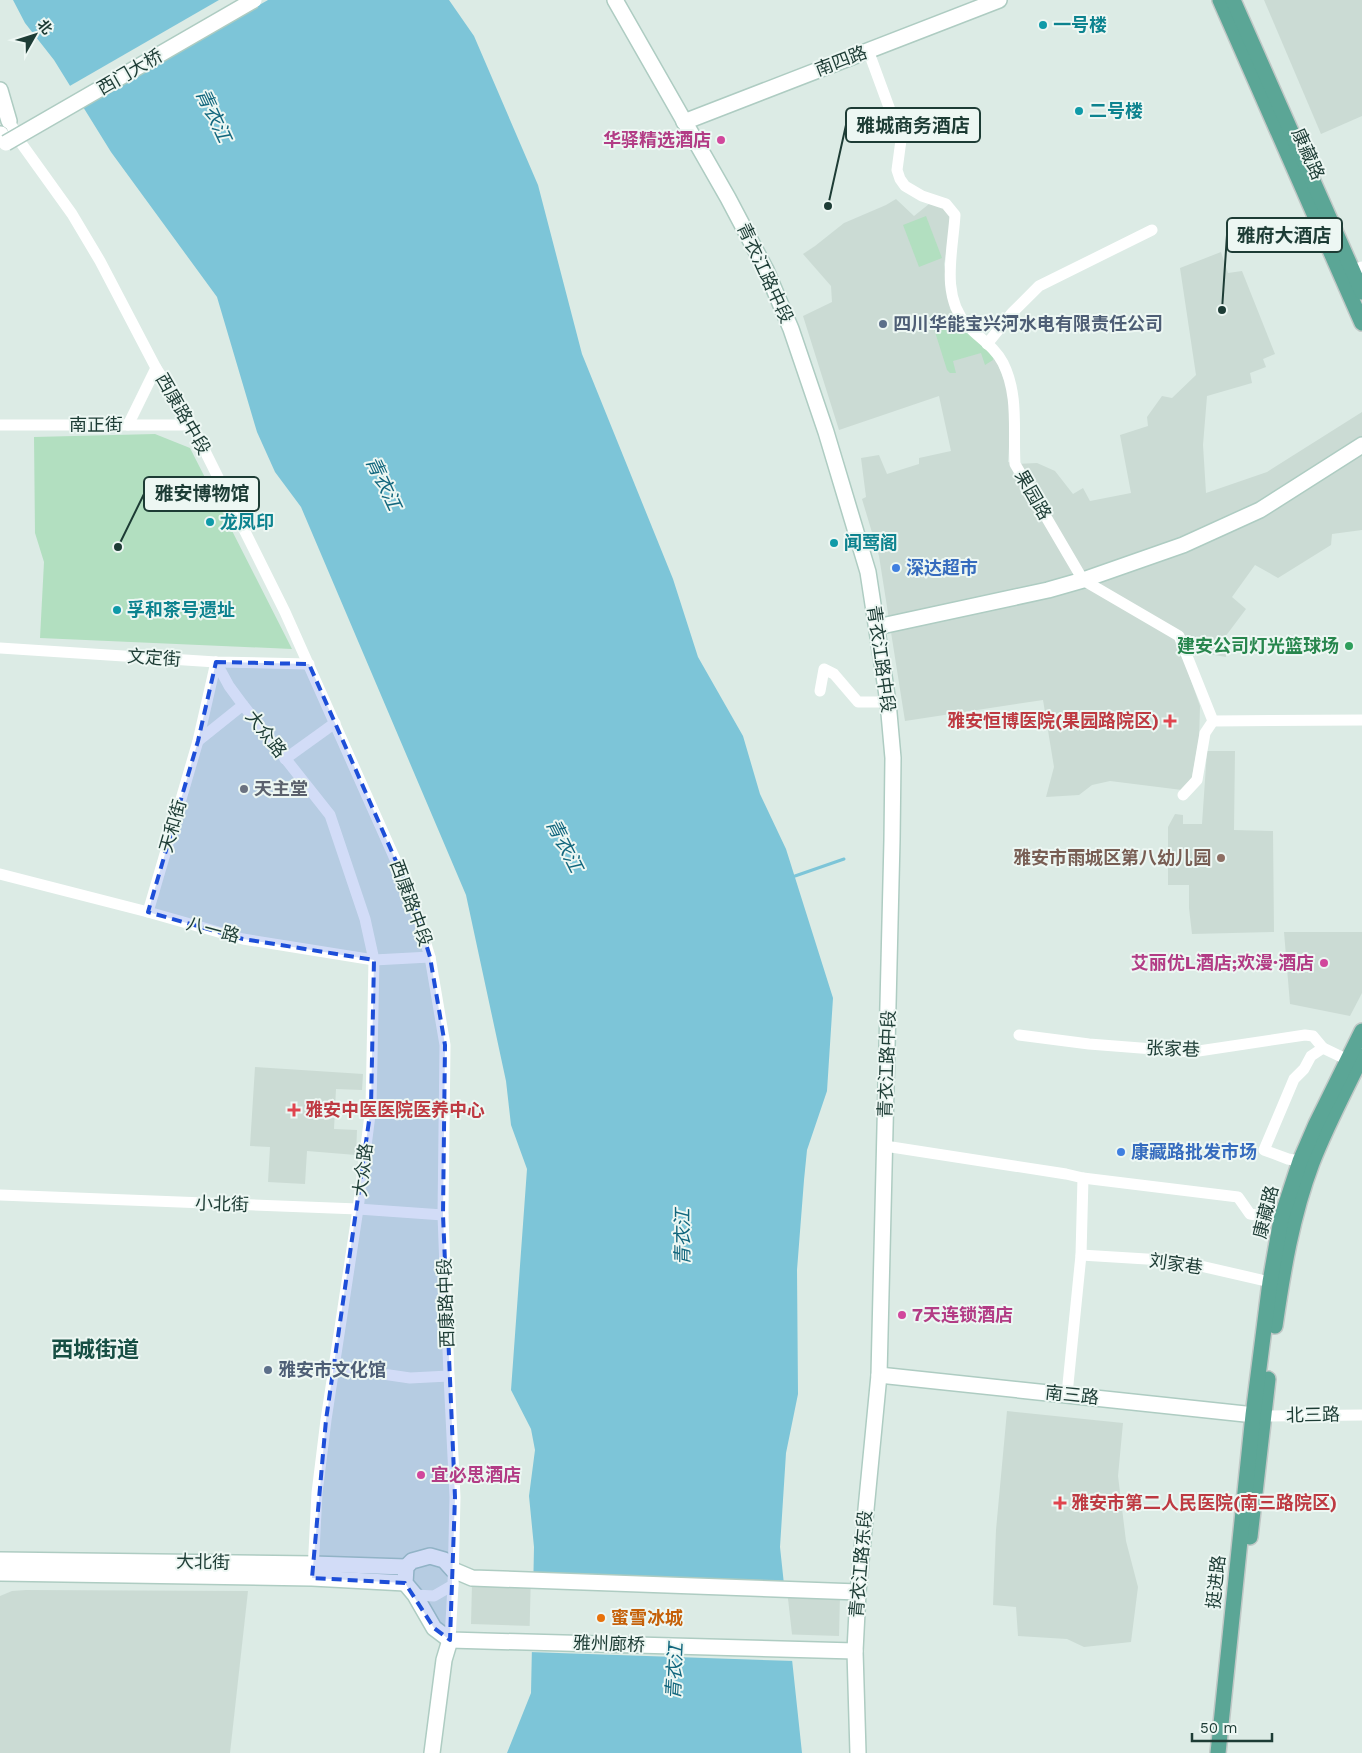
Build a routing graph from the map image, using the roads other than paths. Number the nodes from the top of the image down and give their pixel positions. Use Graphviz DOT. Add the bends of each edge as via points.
graph roads {
  1 [pos="234,0"];
  2 [pos="254,0"];
  3 [pos="615,0"];
  4 [pos="999,0"];
  5 [pos="1220,0"];
  6 [pos="1233,0"];
  7 [pos="969,5"];
  8 [pos="868,50"];
  9 [pos="0,90"];
  10 [pos="9,121"];
  11 [pos="684,122"];
  12 [pos="6,140"];
  13 [pos="1152,230"];
  14 [pos="1357,269"];
  15 [pos="1362,292"];
  16 [pos="1362,323"];
  17 [pos="987,344"];
  18 [pos="156,368"];
  19 [pos="0,425"];
  20 [pos="128,425"];
  21 [pos="192,425"];
  22 [pos="1362,445"];
  23 [pos="1083,580"];
  24 [pos="877,627"];
  25 [pos="0,648"];
  26 [pos="216,662"];
  27 [pos="309,664"];
  28 [pos="820,691"];
  29 [pos="888,702"];
  30 [pos="243,705"];
  31 [pos="1362,720"];
  32 [pos="1213,722"];
  33 [pos="335,724"];
  34 [pos="198,741"];
  35 [pos="285,759"];
  36 [pos="1184,795"];
  37 [pos="0,874"];
  38 [pos="148,912"];
  39 [pos="430,957"];
  40 [pos="374,960"];
  41 [pos="1362,1031"];
  42 [pos="1019,1035"];
  43 [pos="1324,1048"];
  44 [pos="1358,1060"];
  45 [pos="885,1146"];
  46 [pos="1300,1161"];
  47 [pos="1083,1178"];
  48 [pos="0,1195"];
  49 [pos="358,1209"];
  50 [pos="443,1215"];
  51 [pos="1282,1218"];
  52 [pos="1081,1255"];
  53 [pos="1270,1282"];
  54 [pos="335,1367"];
  55 [pos="879,1375"];
  56 [pos="449,1376"];
  57 [pos="1067,1394"];
  58 [pos="1362,1415"];
  59 [pos="1259,1416"];
  60 [pos="0,1560"];
  61 [pos="406,1567"];
  62 [pos="312,1571"];
  63 [pos="0,1573"];
  64 [pos="453,1578"];
  65 [pos="405,1583"];
  66 [pos="858,1592"];
  67 [pos="415,1595"];
  68 [pos="450,1640"];
  69 [pos="855,1651"];
  70 [pos="432,1753"];
  71 [pos="858,1753"];
  72 [pos="1218,1753"];
  73 [pos="1228,1753"];
  1 -- 12 [label="main road, 西门大桥"];
  2 -- 12 [label="main road, 西门大桥, bridge"];
  3 -- 11 [label="main road, 青衣江路中段"];
  4 -- 7 [label="main road, 南四路"];
  5 -- 16 [label="main road, 康藏路"];
  6 -- 14 [label="main road, 康藏路"];
  7 -- 8 [label="main road, 南四路"];
  8 -- 11 [label="main road, 南四路"];
  8 -- 17 [label="street, 果园路" via="901,140 897,170 900,179 922,196 946,204 955,215 949,269 954,306 966,324"];
  9 -- 10 [label="main road"];
  10 -- 12 [label="street, 西康路中段"];
  11 -- 24 [label="main road, 青衣江路中段" via="766,270 791,329 862,550"];
  12 -- 18 [label="street, 西康路中段" via="72,214"];
  13 -- 17 [label="street" via="1039,286"];
  14 -- 15 [label="main road, 康藏路"];
  17 -- 23 [label="street, 果园路" via="1004,364 1013,394 1015,464"];
  18 -- 20 [label="street"];
  18 -- 21 [label="street, 西康路中段"];
  19 -- 20 [label="street, 南正街"];
  20 -- 21 [label="street, 南正街"];
  21 -- 27 [label="street, 西康路中段"];
  22 -- 23 [label="main road" via="1260,510 1183,545"];
  23 -- 24 [label="main road"];
  23 -- 32 [label="street, 果园路" via="1179,636"];
  24 -- 29 [label="main road, 青衣江路中段"];
  25 -- 26 [label="street, 文定街"];
  26 -- 27 [label="street, 文定街"];
  26 -- 30 [label="street, 大众路"];
  26 -- 34 [label="street, 天和街"];
  27 -- 33 [label="street, 西康路中段"];
  28 -- 29 [label="street" via="824,669 834,674 858,702"];
  29 -- 45 [label="main road, 青衣江路中段" via="893,768"];
  30 -- 34 [label="street"];
  30 -- 35 [label="street, 大众路"];
  31 -- 32 [label="street"];
  32 -- 36 [label="street" via="1205,734 1197,780"];
  33 -- 35 [label="street"];
  33 -- 39 [label="street, 西康路中段" via="411,895"];
  34 -- 38 [label="street, 天和街"];
  35 -- 40 [label="street, 大众路" via="330,815 365,919"];
  37 -- 38 [label="street, 八一路"];
  38 -- 40 [label="street, 八一路" via="243,938"];
  39 -- 40 [label="street, 八一路"];
  39 -- 50 [label="street, 西康路中段" via="445,1045"];
  40 -- 49 [label="street, 大众路" via="371,1107"];
  41 -- 44 [label="main road, 康藏路"];
  42 -- 43 [label="street, 张家巷" via="1192,1052 1305,1035 1313,1036"];
  43 -- 44 [label="street, 张家巷"];
  43 -- 46 [label="street" via="1310,1056 1294,1079 1264,1150"];
  44 -- 46 [label="main road, 康藏路" via="1316,1124"];
  44 -- 59 [label="main road, 康藏路" via="1313,1162 1296,1211 1284,1263"];
  45 -- 47 [label="street"];
  45 -- 55 [label="main road, 青衣江路中段"];
  46 -- 51 [label="main road, 康藏路"];
  47 -- 51 [label="street" via="1238,1197 1250,1214"];
  47 -- 52 [label="street"];
  48 -- 49 [label="street, 小北街"];
  49 -- 50 [label="street, 小北街"];
  49 -- 54 [label="street, 大众路"];
  50 -- 56 [label="street, 西康路中段"];
  51 -- 53 [label="main road, 康藏路"];
  52 -- 53 [label="street, 刘家巷" via="1179,1261"];
  52 -- 57 [label="street"];
  53 -- 59 [label="main road, 康藏路"];
  54 -- 56 [label="street" via="410,1378"];
  54 -- 62 [label="street, 大众路" via="318,1484"];
  55 -- 57 [label="main road, 南三路"];
  55 -- 66 [label="main road, 青衣江路东段"];
  56 -- 64 [label="street, 西康路中段" via="455,1497"];
  57 -- 59 [label="main road, 南三路"];
  58 -- 59 [label="street, 北三路"];
  59 -- 72 [label="main road, 挺进路"];
  59 -- 73 [label="main road, 挺进路"];
  60 -- 62 [label="main road, 大北街"];
  61 -- 62 [label="main road, 大北街"];
  61 -- 64 [label="main road" via="412,1561 430,1556 444,1560"];
  61 -- 65 [label="main road"];
  62 -- 63 [label="main road, 大北街"];
  62 -- 65 [label="main road, 大北街"];
  64 -- 66 [label="main road"];
  64 -- 67 [label="street" via="434,1596"];
  64 -- 68 [label="street, 西康路中段"];
  65 -- 67 [label="main road"];
  66 -- 69 [label="main road, 青衣江路东段"];
  67 -- 68 [label="main road" via="434,1628"];
  68 -- 69 [label="main road, 雅州廊桥"];
  68 -- 70 [label="main road, 西康路中段" via="444,1660"];
  69 -- 71 [label="main road, 青衣江路东段"];
}
